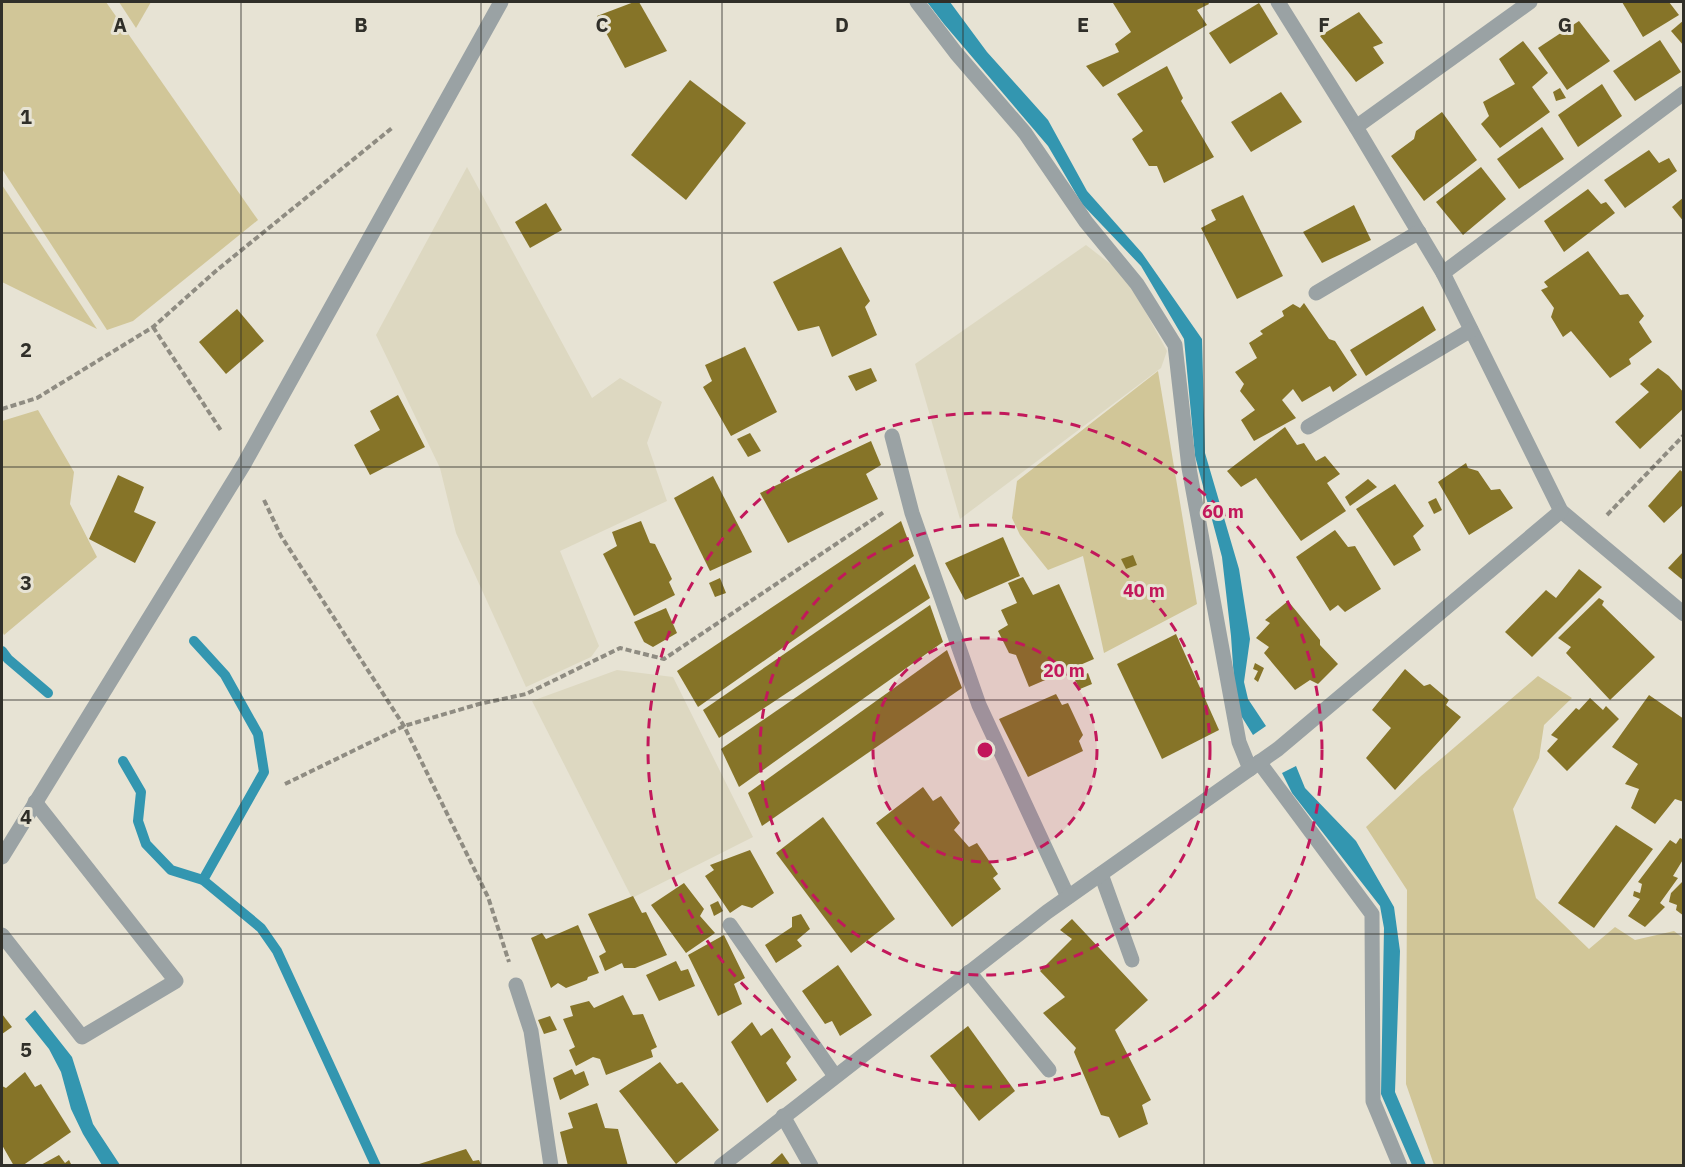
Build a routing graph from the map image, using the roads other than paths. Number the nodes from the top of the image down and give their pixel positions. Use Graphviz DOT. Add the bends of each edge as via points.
graph roads {
  1 [pos="501,2"];
  2 [pos="917,2"];
  3 [pos="1278,2"];
  4 [pos="1530,2"];
  5 [pos="1683,93"];
  6 [pos="1356,126"];
  7 [pos="1419,232"];
  8 [pos="1443,273"];
  9 [pos="1316,293"];
  10 [pos="1471,330"];
  11 [pos="1308,428"];
  12 [pos="892,436"];
  13 [pos="1561,511"];
  14 [pos="1683,614"];
  15 [pos="1255,766"];
  16 [pos="35,802"];
  17 [pos="2,857"];
  18 [pos="1101,874"];
  19 [pos="1068,897"];
  20 [pos="730,925"];
  21 [pos="2,935"];
  22 [pos="1132,960"];
  23 [pos="969,972"];
  24 [pos="516,985"];
  25 [pos="1049,1071"];
  26 [pos="835,1076"];
  27 [pos="783,1116"];
  28 [pos="551,1166"];
  29 [pos="721,1166"];
  30 [pos="811,1166"];
  31 [pos="1400,1166"];
  1 -- 16 [label="street" via="244,464"];
  2 -- 15 [label="street" via="1025,134 1086,222 1137,284 1175,345 1188,468 1239,742"];
  3 -- 6 [label="street"];
  4 -- 6 [label="street"];
  5 -- 8 [label="street"];
  6 -- 7 [label="street"];
  7 -- 8 [label="street"];
  7 -- 9 [label="street"];
  8 -- 10 [label="street"];
  10 -- 11 [label="street"];
  10 -- 13 [label="street"];
  12 -- 19 [label="street" via="907,497 979,705"];
  13 -- 14 [label="street"];
  13 -- 15 [label="street"];
  15 -- 18 [label="street"];
  15 -- 31 [label="street" via="1372,914 1373,1101"];
  16 -- 17 [label="street"];
  16 -- 21 [label="street" via="176,981 82,1037"];
  18 -- 19 [label="street"];
  18 -- 22 [label="street"];
  19 -- 23 [label="street"];
  20 -- 26 [label="street"];
  23 -- 25 [label="street"];
  23 -- 26 [label="street"];
  24 -- 28 [label="street" via="531,1031"];
  26 -- 27 [label="street"];
  27 -- 29 [label="street"];
  27 -- 30 [label="street"];
}
